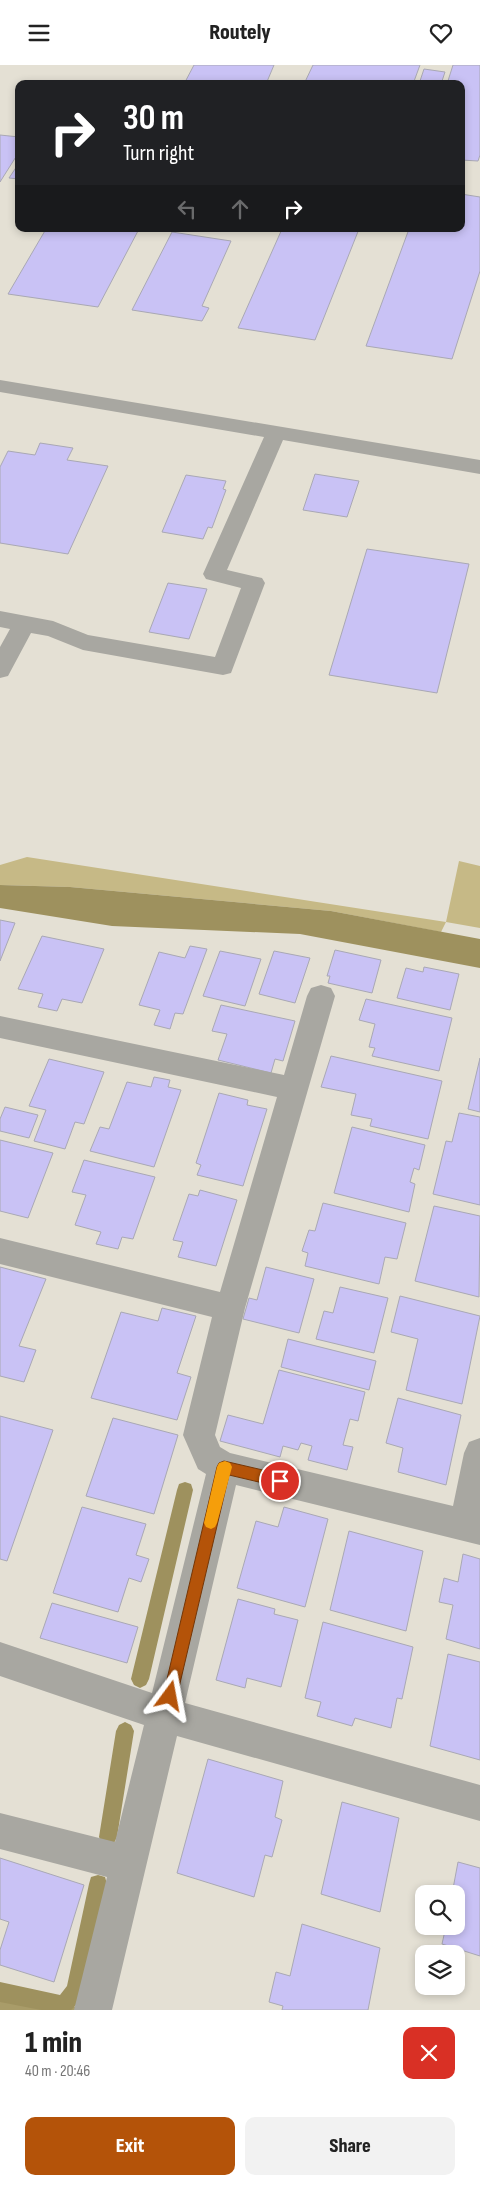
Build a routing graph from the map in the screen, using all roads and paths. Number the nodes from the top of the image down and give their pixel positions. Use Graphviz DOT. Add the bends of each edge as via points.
graph roads {
  1 [pos="0,386"];
  2 [pos="276,432"];
  3 [pos="480,467"];
  4 [pos="0,619"];
  5 [pos="24,623"];
  6 [pos="0,670"];
  7 [pos="321,996"];
  8 [pos="0,1027"];
  9 [pos="294,1089"];
  10 [pos="0,1251"];
  11 [pos="230,1307"];
  12 [pos="480,1453"];
  13 [pos="224,1467"];
  14 [pos="473,1527"];
  15 [pos="0,1659"];
  16 [pos="165,1715"];
  17 [pos="480,1803"];
  18 [pos="0,1831"];
  19 [pos="128,1864"];
  20 [pos="93,2010"];
  1 -- 2 [label="street"];
  2 -- 3 [label="street"];
  2 -- 5 [label="street" via="214,574 254,583 223,667 83,642 53,629"];
  4 -- 5 [label="street"];
  5 -- 6 [label="street"];
  7 -- 9 [label="street"];
  8 -- 9 [label="street"];
  9 -- 11 [label="street"];
  10 -- 11 [label="street"];
  11 -- 13 [label="street" via="199,1435 209,1458"];
  12 -- 14 [label="street"];
  13 -- 14 [label="street"];
  13 -- 16 [label="street"];
  15 -- 16 [label="street"];
  16 -- 17 [label="street"];
  16 -- 19 [label="street"];
  18 -- 19 [label="street"];
  19 -- 20 [label="street"];
}
